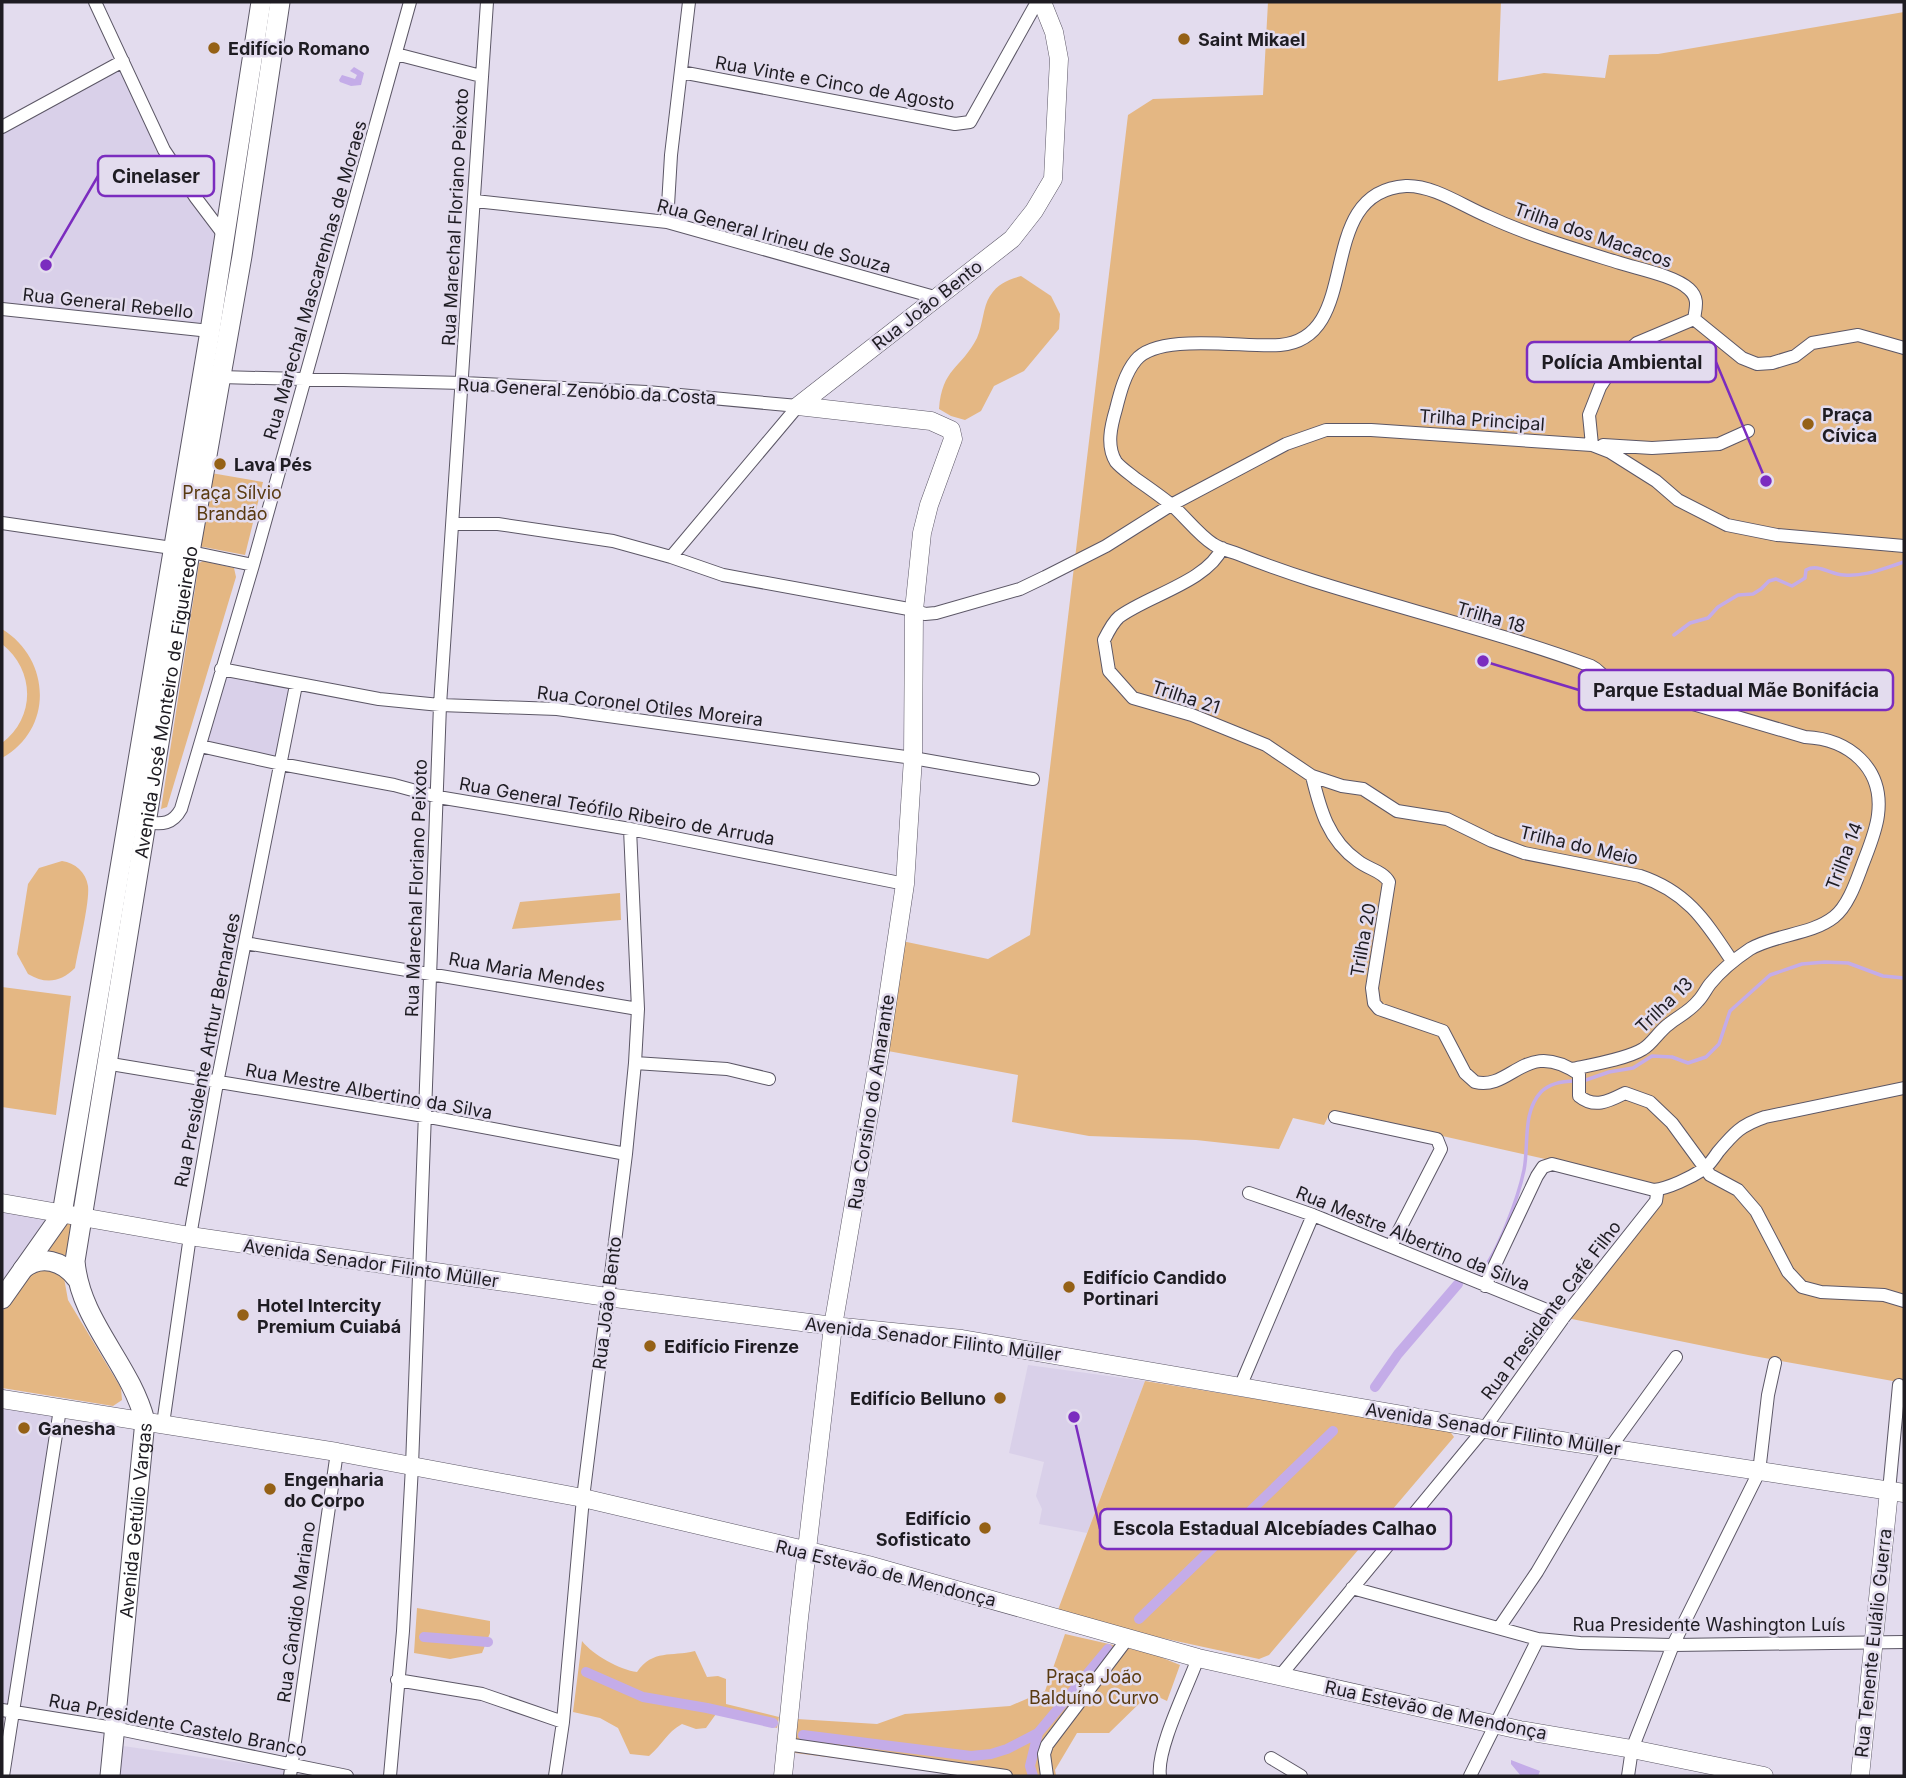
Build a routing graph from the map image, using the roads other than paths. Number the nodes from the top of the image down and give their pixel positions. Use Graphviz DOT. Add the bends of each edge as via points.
graph roads {
  1 [pos="95,2"];
  2 [pos="261,2"];
  3 [pos="280,2"];
  4 [pos="410,2"];
  5 [pos="487,2"];
  6 [pos="689,2"];
  7 [pos="1039,2"];
  8 [pos="396,54"];
  9 [pos="123,61"];
  10 [pos="681,72"];
  11 [pos="481,76"];
  12 [pos="2,127"];
  13 [pos="475,201"];
  14 [pos="667,222"];
  15 [pos="224,235"];
  16 [pos="242,256"];
  17 [pos="938,298"];
  18 [pos="2,309"];
  19 [pos="1693,319"];
  20 [pos="210,331"];
  21 [pos="1904,348"];
  22 [pos="220,377"];
  23 [pos="306,380"];
  24 [pos="463,383"];
  25 [pos="798,406"];
  26 [pos="951,430"];
  27 [pos="1748,430"];
  28 [pos="1592,445"];
  29 [pos="1171,505"];
  30 [pos="2,523"];
  31 [pos="452,524"];
  32 [pos="1904,546"];
  33 [pos="1222,548"];
  34 [pos="181,550"];
  35 [pos="671,557"];
  36 [pos="253,565"];
  37 [pos="914,610"];
  38 [pos="221,670"];
  39 [pos="296,685"];
  40 [pos="440,705"];
  41 [pos="1805,737"];
  42 [pos="200,746"];
  43 [pos="913,758"];
  44 [pos="281,764"];
  45 [pos="1312,776"];
  46 [pos="1033,779"];
  47 [pos="438,797"];
  48 [pos="146,822"];
  49 [pos="630,829"];
  50 [pos="905,884"];
  51 [pos="245,943"];
  52 [pos="1732,961"];
  53 [pos="431,973"];
  54 [pos="638,1009"];
  55 [pos="105,1063"];
  56 [pos="635,1063"];
  57 [pos="1575,1071"];
  58 [pos="769,1079"];
  59 [pos="217,1083"];
  60 [pos="1904,1088"];
  61 [pos="424,1116"];
  62 [pos="1335,1117"];
  63 [pos="626,1154"];
  64 [pos="1704,1168"];
  65 [pos="1654,1190"];
  66 [pos="1249,1193"];
  67 [pos="2,1203"];
  68 [pos="1313,1215"];
  69 [pos="71,1216"];
  70 [pos="190,1236"];
  71 [pos="1391,1246"];
  72 [pos="420,1270"];
  73 [pos="21,1271"];
  74 [pos="76,1278"];
  75 [pos="1485,1286"];
  76 [pos="607,1297"];
  77 [pos="2,1299"];
  78 [pos="1904,1301"];
  79 [pos="1564,1317"];
  80 [pos="833,1326"];
  81 [pos="1676,1357"];
  82 [pos="1776,1363"];
  83 [pos="1899,1385"];
  84 [pos="1240,1387"];
  85 [pos="2,1399"];
  86 [pos="60,1409"];
  87 [pos="154,1422"];
  88 [pos="1484,1429"];
  89 [pos="1610,1448"];
  90 [pos="337,1452"];
  91 [pos="412,1466"];
  92 [pos="1759,1472"];
  93 [pos="1896,1492"];
  94 [pos="583,1498"];
  95 [pos="808,1552"];
  96 [pos="1352,1588"];
  97 [pos="1499,1628"];
  98 [pos="1128,1638"];
  99 [pos="1538,1639"];
  100 [pos="1873,1642"];
  101 [pos="1904,1642"];
  102 [pos="1673,1645"];
  103 [pos="1198,1658"];
  104 [pos="1280,1676"];
  105 [pos="397,1680"];
  106 [pos="7,1711"];
  107 [pos="563,1722"];
  108 [pos="1495,1725"];
  109 [pos="114,1728"];
  110 [pos="786,1744"];
  111 [pos="1632,1749"];
  112 [pos="1271,1758"];
  113 [pos="291,1770"];
  114 [pos="3,1776"];
  115 [pos="110,1776"];
  116 [pos="346,1776"];
  117 [pos="390,1776"];
  118 [pos="555,1776"];
  119 [pos="783,1776"];
  120 [pos="1006,1776"];
  121 [pos="1046,1776"];
  122 [pos="1160,1776"];
  123 [pos="1301,1776"];
  124 [pos="1470,1776"];
  125 [pos="1628,1776"];
  126 [pos="1764,1776"];
  127 [pos="1860,1776"];
  1 -- 9 [label="street"];
  2 -- 15 [label="main road"];
  3 -- 16 [label="main road, Avenida José Monteiro de Figueiredo"];
  4 -- 8 [label="street, Rua Marechal Mascarenhas de Moraes"];
  5 -- 11 [label="street, Rua Marechal Floriano Peixoto"];
  6 -- 10 [label="street"];
  7 -- 10 [label="street, Rua Vinte e Cinco de Agosto" via="970,122 955,124"];
  7 -- 17 [label="street, Rua João Bento" via="1054,32 1059,59 1053,179 1012,239"];
  8 -- 11 [label="street"];
  8 -- 23 [label="street, Rua Marechal Mascarenhas de Moraes"];
  9 -- 12 [label="street"];
  9 -- 15 [label="street" via="164,150"];
  10 -- 14 [label="street"];
  11 -- 13 [label="street, Rua Marechal Floriano Peixoto"];
  13 -- 14 [label="street, Rua General Irineu de Souza"];
  13 -- 24 [label="street, Rua Marechal Floriano Peixoto"];
  14 -- 17 [label="street, Rua General Irineu de Souza"];
  15 -- 16 [label="street"];
  15 -- 20 [label="main road"];
  16 -- 22 [label="main road, Avenida José Monteiro de Figueiredo"];
  17 -- 25 [label="street, Rua João Bento"];
  18 -- 20 [label="street, Rua General Rebello"];
  19 -- 21 [label="street" via="1742,358 1757,364 1795,356 1812,343 1858,335"];
  19 -- 28 [label="street" via="1637,343 1617,361 1590,415"];
  19 -- 29 [label="street, Trilha dos Macacos" via="1696,296 1687,286 1527,234 1419,187 1387,189 1370,199 1352,224 1340,255 1332,300 1310,334 1281,345 1159,346 1137,359 1116,409 1110,446 1116,462"];
  20 -- 34 [label="main road"];
  22 -- 23 [label="street, Rua General Zenóbio da Costa"];
  22 -- 34 [label="main road, Avenida José Monteiro de Figueiredo"];
  23 -- 24 [label="street, Rua General Zenóbio da Costa"];
  23 -- 36 [label="street, Rua Marechal Mascarenhas de Moraes"];
  24 -- 25 [label="street, Rua General Zenóbio da Costa" via="647,392"];
  24 -- 31 [label="street, Rua Marechal Floriano Peixoto"];
  25 -- 26 [label="street, Rua General Zenóbio da Costa" via="931,421"];
  25 -- 35 [label="street, Rua João Bento"];
  26 -- 37 [label="street, Rua Corsino do Amarante" via="953,439 922,533"];
  27 -- 28 [label="street" via="1718,444"];
  28 -- 29 [label="street, Trilha Principal" via="1326,430 1286,444"];
  28 -- 32 [label="street, Trilha Principal" via="1727,525 1777,535"];
  29 -- 33 [label="street, Trilha 18"];
  29 -- 37 [label="street, Trilha Principal" via="1020,589 942,612"];
  30 -- 34 [label="street"];
  31 -- 35 [label="street, Trilha Principal" via="498,524 589,537"];
  31 -- 40 [label="street, Rua Marechal Floriano Peixoto"];
  33 -- 41 [label="street, Trilha 18" via="1382,603 1579,662 1599,670 1624,699 1676,699"];
  33 -- 45 [label="street, Trilha 21" via="1202,571 1117,618 1104,639 1109,671 1133,698 1192,715 1266,745"];
  34 -- 36 [label="street"];
  34 -- 48 [label="main road, Avenida José Monteiro de Figueiredo"];
  34 -- 69 [label="main road, Avenida José Monteiro de Figueiredo"];
  35 -- 37 [label="street, Trilha Principal" via="723,575"];
  36 -- 38 [label="street, Rua Marechal Mascarenhas de Moraes"];
  37 -- 43 [label="street, Rua Corsino do Amarante"];
  38 -- 39 [label="street, Rua Coronel Otiles Moreira"];
  38 -- 42 [label="street, Rua Marechal Mascarenhas de Moraes"];
  39 -- 40 [label="street, Rua Coronel Otiles Moreira"];
  39 -- 44 [label="street, Rua Presidente Arthur Bernardes"];
  40 -- 43 [label="street, Rua Coronel Otiles Moreira" via="558,709"];
  40 -- 47 [label="street, Rua Marechal Floriano Peixoto"];
  41 -- 52 [label="street, Trilha 14" via="1819,737 1851,750 1869,771 1878,814 1869,846 1835,916 1754,947"];
  42 -- 44 [label="street, Rua General Teófilo Ribeiro de Arruda"];
  42 -- 48 [label="street, Rua Marechal Mascarenhas de Moraes" via="178,814 166,823"];
  43 -- 46 [label="street, Rua Coronel Otiles Moreira"];
  43 -- 50 [label="street, Rua Corsino do Amarante"];
  44 -- 47 [label="street, Rua General Teófilo Ribeiro de Arruda"];
  44 -- 51 [label="street, Rua Presidente Arthur Bernardes"];
  45 -- 52 [label="street, Trilha do Meio" via="1363,789 1397,811 1447,819 1524,853 1658,882 1692,906"];
  45 -- 57 [label="street, Trilha 20" via="1328,830 1343,849 1389,882 1371,988 1379,1009 1443,1031 1465,1073 1475,1082 1494,1081 1532,1062 1547,1060"];
  47 -- 49 [label="street, Rua General Teófilo Ribeiro de Arruda"];
  47 -- 53 [label="street, Rua Marechal Floriano Peixoto"];
  48 -- 55 [label="main road, Avenida José Monteiro de Figueiredo"];
  49 -- 50 [label="street, Rua General Teófilo Ribeiro de Arruda"];
  49 -- 54 [label="street, Rua João Bento"];
  50 -- 80 [label="street, Rua Corsino do Amarante"];
  51 -- 53 [label="street, Rua Maria Mendes"];
  51 -- 59 [label="street, Rua Presidente Arthur Bernardes"];
  52 -- 57 [label="street, Trilha 13" via="1700,1000 1645,1048"];
  53 -- 54 [label="street, Rua Maria Mendes"];
  53 -- 61 [label="street, Rua Marechal Floriano Peixoto"];
  54 -- 56 [label="street, Rua João Bento"];
  55 -- 59 [label="street, Rua Mestre Albertino da Silva"];
  55 -- 69 [label="main road, Avenida José Monteiro de Figueiredo"];
  56 -- 58 [label="street" via="727,1069"];
  56 -- 63 [label="street, Rua João Bento"];
  57 -- 64 [label="street" via="1579,1096 1585,1101 1601,1104 1625,1093 1650,1102 1672,1123"];
  59 -- 61 [label="street, Rua Mestre Albertino da Silva"];
  59 -- 70 [label="street, Rua Presidente Arthur Bernardes"];
  60 -- 64 [label="street" via="1749,1122"];
  61 -- 63 [label="street, Rua Mestre Albertino da Silva"];
  61 -- 72 [label="street, Rua Marechal Floriano Peixoto"];
  62 -- 71 [label="street" via="1437,1139 1440,1144"];
  63 -- 76 [label="street, Rua João Bento"];
  64 -- 65 [label="street" via="1671,1187"];
  64 -- 78 [label="street" via="1738,1190 1756,1211 1788,1272 1802,1287"];
  65 -- 75 [label="street" via="1552,1164 1543,1167"];
  65 -- 79 [label="street, Rua Presidente Café Filho" via="1656,1201"];
  66 -- 68 [label="street, Rua Mestre Albertino da Silva"];
  67 -- 69 [label="street, Avenida Senador Filinto Müller"];
  68 -- 71 [label="street, Rua Mestre Albertino da Silva"];
  68 -- 84 [label="street"];
  69 -- 70 [label="street, Avenida Senador Filinto Müller"];
  69 -- 73 [label="main road"];
  69 -- 74 [label="main road, Avenida José Monteiro de Figueiredo"];
  70 -- 72 [label="street, Avenida Senador Filinto Müller"];
  70 -- 87 [label="street, Rua Presidente Arthur Bernardes"];
  71 -- 75 [label="street, Rua Mestre Albertino da Silva"];
  72 -- 76 [label="street, Avenida Senador Filinto Müller"];
  72 -- 91 [label="street, Rua Marechal Floriano Peixoto"];
  73 -- 74 [label="main road" via="42,1260 63,1265"];
  73 -- 77 [label="main road"];
  74 -- 87 [label="main road, Avenida Getúlio Vargas" via="86,1306"];
  75 -- 79 [label="street, Rua Mestre Albertino da Silva"];
  76 -- 80 [label="street, Avenida Senador Filinto Müller"];
  76 -- 94 [label="street, Rua João Bento"];
  79 -- 88 [label="street, Rua Presidente Café Filho"];
  80 -- 84 [label="street, Avenida Senador Filinto Müller" via="962,1339"];
  80 -- 95 [label="street, Rua Corsino do Amarante"];
  81 -- 89 [label="street"];
  82 -- 92 [label="street"];
  83 -- 93 [label="street, Rua Tenente Eulálio Guerra"];
  84 -- 88 [label="street, Avenida Senador Filinto Müller"];
  85 -- 86 [label="street, Rua Estevão de Mendonça"];
  86 -- 87 [label="street, Rua Estevão de Mendonça"];
  86 -- 106 [label="street"];
  87 -- 90 [label="street, Rua Estevão de Mendonça"];
  87 -- 109 [label="main road, Avenida Getúlio Vargas"];
  88 -- 89 [label="street, Avenida Senador Filinto Müller"];
  88 -- 96 [label="street, Rua Presidente Café Filho"];
  89 -- 92 [label="street, Avenida Senador Filinto Müller"];
  89 -- 97 [label="street"];
  90 -- 91 [label="street, Rua Estevão de Mendonça"];
  90 -- 113 [label="street, Rua Cândido Mariano"];
  91 -- 94 [label="street, Rua Estevão de Mendonça"];
  91 -- 105 [label="street, Rua Marechal Floriano Peixoto"];
  92 -- 93 [label="street, Avenida Senador Filinto Müller"];
  92 -- 102 [label="street"];
  93 -- 100 [label="street, Rua Tenente Eulálio Guerra"];
  94 -- 95 [label="street, Rua Estevão de Mendonça"];
  94 -- 107 [label="street, Rua João Bento"];
  95 -- 98 [label="street, Rua Estevão de Mendonça"];
  95 -- 110 [label="street, Rua Corsino do Amarante"];
  96 -- 97 [label="street, Rua Presidente Washington Luís"];
  96 -- 104 [label="street, Rua Presidente Café Filho"];
  97 -- 99 [label="street, Rua Presidente Washington Luís"];
  98 -- 103 [label="street, Rua Estevão de Mendonça"];
  98 -- 121 [label="street" via="1047,1745"];
  99 -- 102 [label="street, Rua Presidente Washington Luís"];
  99 -- 108 [label="street"];
  100 -- 101 [label="street, Rua Presidente Washington Luís"];
  100 -- 102 [label="street, Rua Presidente Washington Luís"];
  100 -- 127 [label="street, Rua Tenente Eulálio Guerra"];
  102 -- 111 [label="street"];
  103 -- 104 [label="street, Rua Estevão de Mendonça"];
  103 -- 122 [label="street" via="1166,1741"];
  104 -- 108 [label="street, Rua Estevão de Mendonça"];
  105 -- 107 [label="street" via="482,1694"];
  105 -- 117 [label="street, Rua Marechal Floriano Peixoto"];
  106 -- 109 [label="street, Rua Presidente Castelo Branco"];
  106 -- 114 [label="street"];
  107 -- 118 [label="street, Rua João Bento"];
  108 -- 111 [label="street, Rua Estevão de Mendonça"];
  108 -- 124 [label="street"];
  109 -- 113 [label="street, Rua Presidente Castelo Branco"];
  109 -- 115 [label="main road, Avenida Getúlio Vargas"];
  110 -- 119 [label="street, Rua Corsino do Amarante"];
  110 -- 120 [label="street"];
  111 -- 125 [label="street"];
  111 -- 126 [label="street, Rua Estevão de Mendonça"];
  112 -- 123 [label="street"];
  113 -- 116 [label="street, Rua Presidente Castelo Branco"];
}
